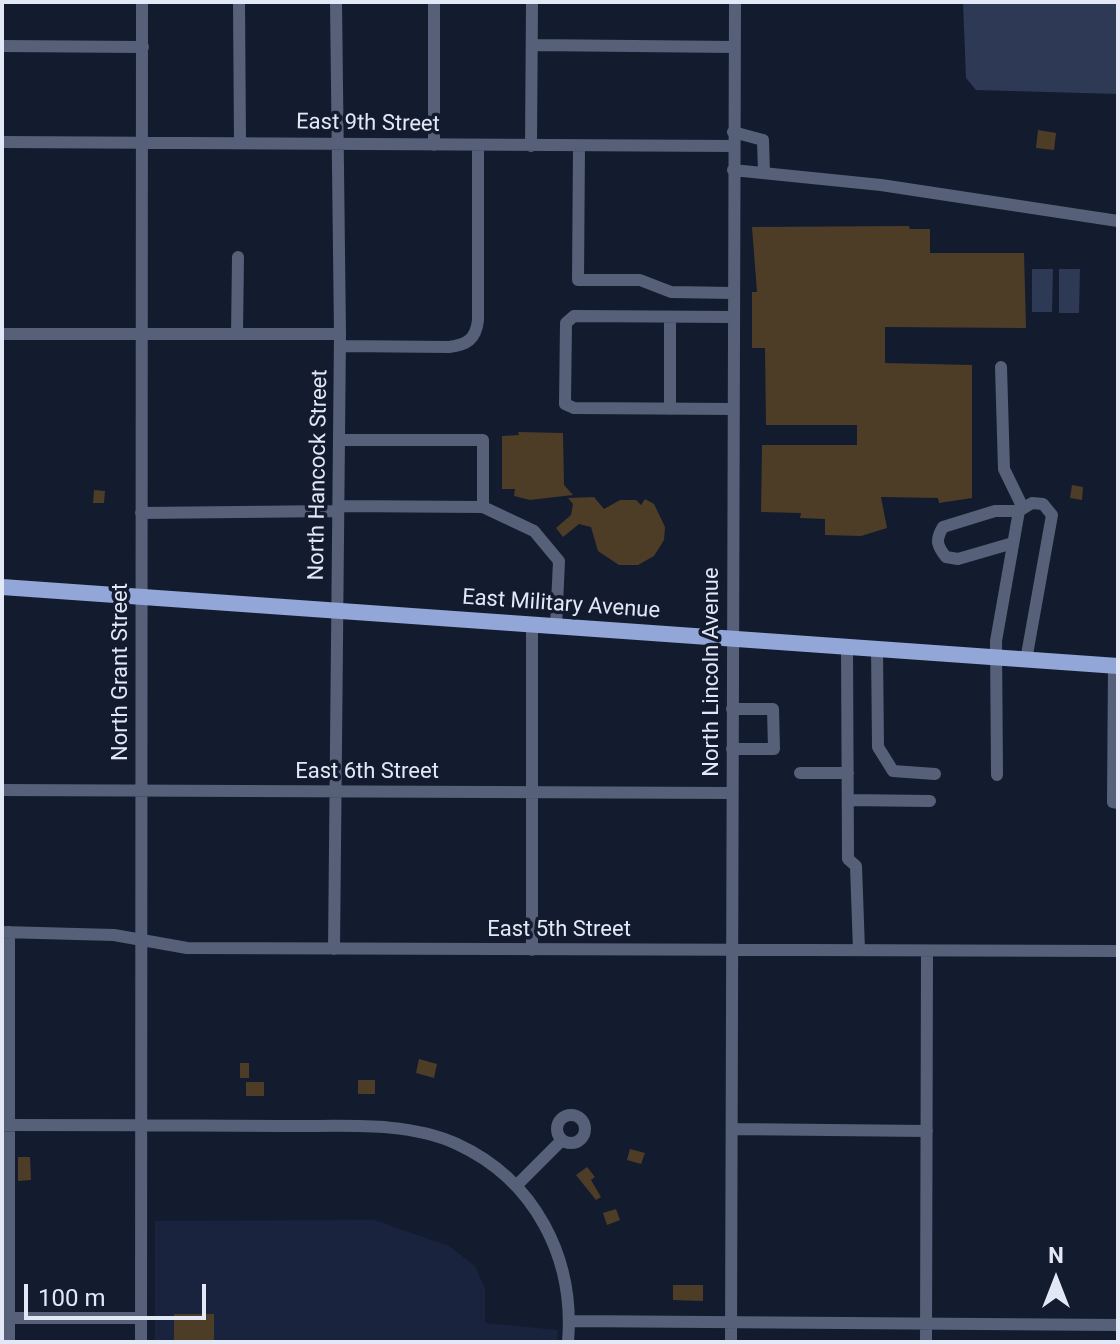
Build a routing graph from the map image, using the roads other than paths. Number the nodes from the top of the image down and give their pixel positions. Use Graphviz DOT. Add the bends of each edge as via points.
graph roads {
  1 [pos="142,2"];
  2 [pos="239,2"];
  3 [pos="336,2"];
  4 [pos="434,2"];
  5 [pos="532,2"];
  6 [pos="735,2"];
  7 [pos="532,45"];
  8 [pos="2,46"];
  9 [pos="143,47"];
  10 [pos="734,47"];
  11 [pos="733,132"];
  12 [pos="2,142"];
  13 [pos="143,142"];
  14 [pos="339,142"];
  15 [pos="240,143"];
  16 [pos="434,145"];
  17 [pos="478,146"];
  18 [pos="531,146"];
  19 [pos="579,146"];
  20 [pos="733,146"];
  21 [pos="733,170"];
  22 [pos="764,173"];
  23 [pos="1118,221"];
  24 [pos="238,257"];
  25 [pos="733,293"];
  26 [pos="670,317"];
  27 [pos="733,317"];
  28 [pos="2,334"];
  29 [pos="142,334"];
  30 [pos="237,334"];
  31 [pos="340,340"];
  32 [pos="1001,367"];
  33 [pos="670,409"];
  34 [pos="733,409"];
  35 [pos="339,440"];
  36 [pos="483,507"];
  37 [pos="338,508"];
  38 [pos="1021,510"];
  39 [pos="141,513"];
  40 [pos="1013,543"];
  41 [pos="2,587"];
  42 [pos="141,597"];
  43 [pos="337,612"];
  44 [pos="532,625"];
  45 [pos="556,626"];
  46 [pos="731,638"];
  47 [pos="847,647"];
  48 [pos="877,649"];
  49 [pos="996,657"];
  50 [pos="1026,660"];
  51 [pos="1116,666"];
  52 [pos="732,709"];
  53 [pos="732,749"];
  54 [pos="800,773"];
  55 [pos="848,773"];
  56 [pos="935,774"];
  57 [pos="997,775"];
  58 [pos="2,790"];
  59 [pos="140,791"];
  60 [pos="530,792"];
  61 [pos="335,793"];
  62 [pos="732,793"];
  63 [pos="848,800"];
  64 [pos="930,801"];
  65 [pos="1118,803"];
  66 [pos="6,932"];
  67 [pos="140,939"];
  68 [pos="334,949"];
  69 [pos="532,950"];
  70 [pos="732,950"];
  71 [pos="859,950"];
  72 [pos="927,951"];
  73 [pos="1118,951"];
  74 [pos="5,1032"];
  75 [pos="142,1124"];
  76 [pos="6,1125"];
  77 [pos="732,1129"];
  78 [pos="927,1131"];
  79 [pos="562,1140"];
  80 [pos="516,1186"];
  81 [pos="6,1318"];
  82 [pos="141,1318"];
  83 [pos="570,1321"];
  84 [pos="731,1323"];
  85 [pos="926,1324"];
  86 [pos="1118,1325"];
  87 [pos="9,1342"];
  88 [pos="141,1342"];
  89 [pos="568,1342"];
  90 [pos="731,1342"];
  91 [pos="926,1342"];
  1 -- 9 [label="street, North Grant Street"];
  2 -- 15 [label="street"];
  3 -- 14 [label="street, North Hancock Street"];
  4 -- 16 [label="street"];
  5 -- 7 [label="street"];
  6 -- 10 [label="street, North Lincoln Avenue"];
  7 -- 10 [label="street"];
  7 -- 18 [label="street"];
  8 -- 9 [label="street"];
  9 -- 13 [label="street, North Grant Street"];
  10 -- 11 [label="street, North Lincoln Avenue"];
  11 -- 20 [label="street, North Lincoln Avenue"];
  11 -- 22 [label="street" via="763,140"];
  12 -- 13 [label="street, East 9th Street"];
  13 -- 15 [label="street, East 9th Street"];
  13 -- 29 [label="street, North Grant Street"];
  14 -- 15 [label="street, East 9th Street"];
  14 -- 16 [label="street, East 9th Street"];
  14 -- 31 [label="street, North Hancock Street"];
  16 -- 17 [label="street, East 9th Street"];
  17 -- 18 [label="street, East 9th Street"];
  17 -- 31 [label="street" via="478,320 473,338 449,347"];
  18 -- 19 [label="street, East 9th Street"];
  19 -- 20 [label="street, East 9th Street"];
  19 -- 25 [label="street" via="578,280 636,279 671,292"];
  20 -- 21 [label="street, North Lincoln Avenue"];
  21 -- 22 [label="street"];
  21 -- 25 [label="street, North Lincoln Avenue"];
  22 -- 23 [label="street"];
  24 -- 30 [label="street"];
  25 -- 27 [label="street, North Lincoln Avenue"];
  26 -- 27 [label="street"];
  26 -- 33 [label="street"];
  26 -- 33 [label="street" via="574,316 566,323 565,404"];
  27 -- 34 [label="street, North Lincoln Avenue"];
  28 -- 29 [label="street"];
  29 -- 30 [label="street"];
  29 -- 39 [label="street, North Grant Street"];
  30 -- 31 [label="street"];
  31 -- 35 [label="street, North Hancock Street"];
  32 -- 38 [label="street" via="1004,469"];
  33 -- 34 [label="street"];
  34 -- 46 [label="street, North Lincoln Avenue"];
  35 -- 36 [label="street" via="483,440"];
  35 -- 37 [label="street, North Hancock Street"];
  36 -- 37 [label="street"];
  36 -- 45 [label="street" via="534,531 553,551 559,561"];
  37 -- 39 [label="street"];
  37 -- 43 [label="street, North Hancock Street"];
  38 -- 40 [label="street"];
  38 -- 40 [label="street" via="995,511 943,527 937,536 946,557 958,559"];
  38 -- 50 [label="street" via="1043,504 1052,515"];
  39 -- 42 [label="street, North Grant Street"];
  40 -- 49 [label="street"];
  41 -- 42 [label="main road, East Military Avenue"];
  42 -- 43 [label="main road, East Military Avenue"];
  42 -- 59 [label="street, North Grant Street"];
  43 -- 44 [label="main road, East Military Avenue"];
  43 -- 61 [label="street, North Hancock Street"];
  44 -- 45 [label="main road, East Military Avenue"];
  44 -- 60 [label="street"];
  45 -- 46 [label="main road, East Military Avenue"];
  46 -- 47 [label="main road, East Military Avenue"];
  46 -- 52 [label="street, North Lincoln Avenue"];
  47 -- 48 [label="main road, East Military Avenue"];
  47 -- 55 [label="street"];
  48 -- 49 [label="main road, East Military Avenue"];
  48 -- 56 [label="street" via="878,747 893,771"];
  49 -- 50 [label="main road, East Military Avenue"];
  49 -- 57 [label="street"];
  50 -- 51 [label="main road, East Military Avenue"];
  51 -- 65 [label="street" via="1113,802"];
  52 -- 53 [label="street, North Lincoln Avenue"];
  52 -- 53 [label="street" via="773,709 774,749"];
  53 -- 62 [label="street, North Lincoln Avenue"];
  54 -- 55 [label="street"];
  55 -- 63 [label="street"];
  58 -- 59 [label="street, East 6th Street"];
  59 -- 61 [label="street, East 6th Street"];
  59 -- 67 [label="street, North Grant Street"];
  60 -- 61 [label="street, East 6th Street"];
  60 -- 62 [label="street, East 6th Street"];
  60 -- 69 [label="street"];
  61 -- 68 [label="street, North Hancock Street"];
  62 -- 70 [label="street, North Lincoln Avenue"];
  63 -- 64 [label="street"];
  63 -- 71 [label="street" via="848,859 856,866"];
  66 -- 67 [label="street, East 5th Street"];
  66 -- 74 [label="street"];
  67 -- 68 [label="street, East 5th Street" via="187,948"];
  67 -- 75 [label="street, North Grant Street"];
  68 -- 69 [label="street, East 5th Street"];
  69 -- 70 [label="street, East 5th Street"];
  70 -- 71 [label="street, East 5th Street"];
  70 -- 77 [label="street, North Lincoln Avenue"];
  71 -- 72 [label="street, East 5th Street"];
  72 -- 73 [label="street, East 5th Street"];
  72 -- 78 [label="street"];
  74 -- 76 [label="street"];
  75 -- 76 [label="street"];
  75 -- 80 [label="street" via="361,1127 428,1134 458,1144"];
  75 -- 82 [label="street, North Grant Street"];
  76 -- 81 [label="street"];
  77 -- 78 [label="street"];
  77 -- 84 [label="street, North Lincoln Avenue"];
  78 -- 85 [label="street"];
  79 -- 80 [label="street"];
  80 -- 83 [label="street" via="534,1205 560,1256"];
  81 -- 82 [label="street"];
  81 -- 87 [label="street"];
  82 -- 88 [label="street, North Grant Street"];
  83 -- 84 [label="street"];
  83 -- 89 [label="street"];
  84 -- 85 [label="street"];
  84 -- 90 [label="street, North Lincoln Avenue"];
  85 -- 86 [label="street"];
  85 -- 91 [label="street"];
}
